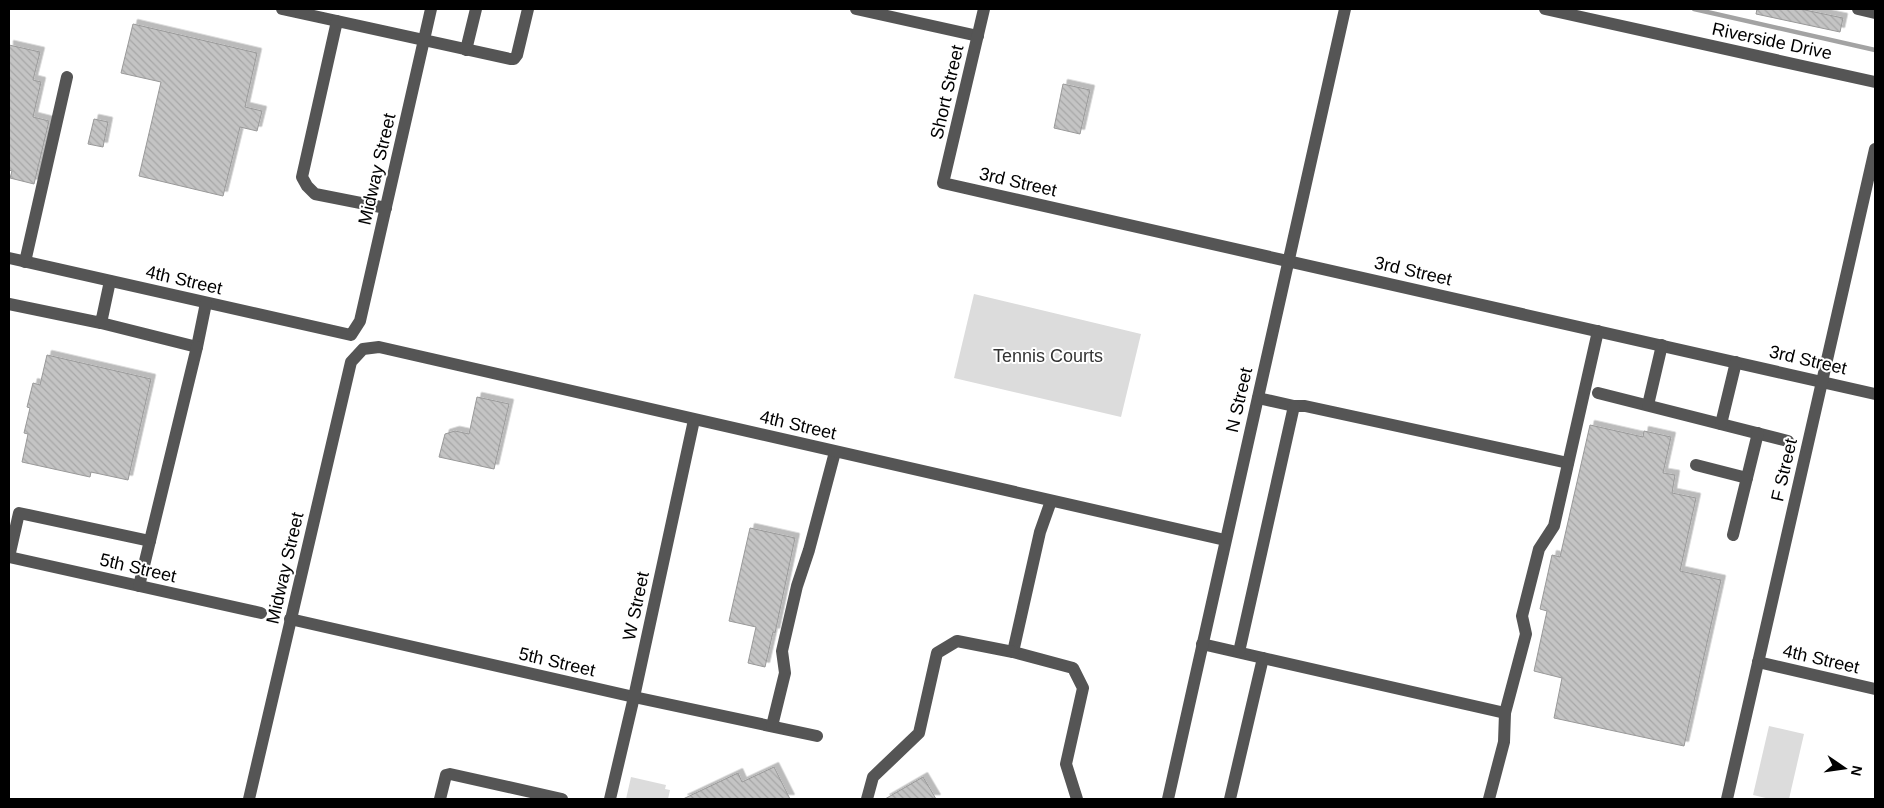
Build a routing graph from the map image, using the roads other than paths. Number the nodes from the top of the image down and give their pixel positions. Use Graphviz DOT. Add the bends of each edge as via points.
graph roads {
  1 [pos="282,9"];
  2 [pos="431,9"];
  3 [pos="476,9"];
  4 [pos="528,9"];
  5 [pos="856,9"];
  6 [pos="984,9"];
  7 [pos="1346,9"];
  8 [pos="1545,9"];
  9 [pos="1858,9"];
  10 [pos="1875,13"];
  11 [pos="337,21"];
  12 [pos="978,36"];
  13 [pos="424,40"];
  14 [pos="466,50"];
  15 [pos="67,77"];
  16 [pos="1875,82"];
  17 [pos="1875,149"];
  18 [pos="1874,161"];
  19 [pos="943,183"];
  20 [pos="386,208"];
  21 [pos="9,258"];
  22 [pos="25,262"];
  23 [pos="1289,262"];
  24 [pos="110,281"];
  25 [pos="206,303"];
  26 [pos="9,304"];
  27 [pos="101,323"];
  28 [pos="1598,330"];
  29 [pos="351,335"];
  30 [pos="1662,345"];
  31 [pos="197,347"];
  32 [pos="363,349"];
  33 [pos="1736,362"];
  34 [pos="1822,381"];
  35 [pos="1598,393"];
  36 [pos="1875,394"];
  37 [pos="1258,398"];
  38 [pos="1648,405"];
  39 [pos="1294,406"];
  40 [pos="694,420"];
  41 [pos="1721,424"];
  42 [pos="1758,433"];
  43 [pos="1788,440"];
  44 [pos="836,452"];
  45 [pos="1568,463"];
  46 [pos="1696,465"];
  47 [pos="1747,478"];
  48 [pos="1051,501"];
  49 [pos="1733,535"];
  50 [pos="1225,540"];
  51 [pos="150,541"];
  52 [pos="9,557"];
  53 [pos="139,586"];
  54 [pos="260,613"];
  55 [pos="290,620"];
  56 [pos="1202,644"];
  57 [pos="1013,652"];
  58 [pos="1239,652"];
  59 [pos="1263,658"];
  60 [pos="1758,662"];
  61 [pos="1875,689"];
  62 [pos="634,697"];
  63 [pos="1505,713"];
  64 [pos="772,726"];
  65 [pos="817,736"];
  66 [pos="249,799"];
  67 [pos="440,799"];
  68 [pos="562,799"];
  69 [pos="610,799"];
  70 [pos="867,799"];
  71 [pos="1077,799"];
  72 [pos="1168,799"];
  73 [pos="1230,799"];
  74 [pos="1489,799"];
  75 [pos="1727,799"];
  1 -- 11 [label="street"];
  2 -- 13 [label="street, Midway Street"];
  3 -- 14 [label="street"];
  4 -- 14 [label="street" via="514,59"];
  5 -- 12 [label="street"];
  6 -- 12 [label="street, Short Street"];
  7 -- 23 [label="street, N Street"];
  8 -- 16 [label="street, Riverside Drive"];
  9 -- 10 [label="street"];
  11 -- 13 [label="street"];
  11 -- 20 [label="street" via="302,177 315,194"];
  12 -- 19 [label="street, Short Street"];
  13 -- 14 [label="street"];
  13 -- 20 [label="street, Midway Street"];
  15 -- 22 [label="street"];
  17 -- 18 [label="street, F Street"];
  18 -- 34 [label="street, F Street"];
  19 -- 23 [label="street, 3rd Street"];
  20 -- 29 [label="street, Midway Street" via="360,321"];
  21 -- 22 [label="street, 4th Street"];
  22 -- 24 [label="street, 4th Street"];
  23 -- 28 [label="street, 3rd Street"];
  23 -- 37 [label="street, N Street"];
  24 -- 25 [label="street, 4th Street"];
  24 -- 27 [label="street"];
  25 -- 29 [label="street, 4th Street"];
  25 -- 31 [label="street"];
  26 -- 27 [label="street"];
  27 -- 31 [label="street"];
  28 -- 30 [label="street, 3rd Street"];
  28 -- 45 [label="street"];
  30 -- 33 [label="street, 3rd Street"];
  30 -- 38 [label="street"];
  31 -- 51 [label="street"];
  32 -- 40 [label="street, 4th Street" via="379,347"];
  32 -- 55 [label="street, Midway Street" via="351,362"];
  33 -- 34 [label="street, 3rd Street"];
  33 -- 41 [label="street"];
  34 -- 36 [label="street, 3rd Street"];
  34 -- 60 [label="street, F Street"];
  35 -- 38 [label="street"];
  37 -- 39 [label="street"];
  37 -- 50 [label="street, N Street"];
  38 -- 41 [label="street"];
  39 -- 45 [label="street"];
  39 -- 58 [label="street"];
  40 -- 44 [label="street, 4th Street"];
  40 -- 62 [label="street, W Street"];
  41 -- 42 [label="street"];
  42 -- 43 [label="street"];
  42 -- 47 [label="street"];
  44 -- 48 [label="street, 4th Street"];
  44 -- 64 [label="street" via="794,596 782,651 785,673"];
  45 -- 63 [label="street" via="1554,526 1538,549 1522,616 1526,634"];
  46 -- 47 [label="street"];
  47 -- 49 [label="street"];
  48 -- 50 [label="street, 4th Street"];
  48 -- 57 [label="street" via="1040,532"];
  50 -- 56 [label="street, N Street"];
  51 -- 52 [label="street" via="19,513"];
  51 -- 53 [label="street"];
  52 -- 53 [label="street, 5th Street"];
  53 -- 54 [label="street, 5th Street"];
  55 -- 62 [label="street, 5th Street"];
  55 -- 66 [label="street, Midway Street"];
  56 -- 58 [label="street"];
  56 -- 72 [label="street, N Street"];
  57 -- 70 [label="street" via="957,641 938,653 919,733 873,778"];
  57 -- 71 [label="street" via="1073,668 1084,688 1066,764"];
  58 -- 59 [label="street"];
  59 -- 63 [label="street"];
  59 -- 73 [label="street"];
  60 -- 61 [label="street, 4th Street"];
  60 -- 75 [label="street, F Street"];
  62 -- 64 [label="street, 5th Street"];
  62 -- 69 [label="street, W Street"];
  63 -- 74 [label="street" via="1504,742"];
  64 -- 65 [label="street, 5th Street"];
  67 -- 68 [label="street" via="446,775 450,774"];
}
